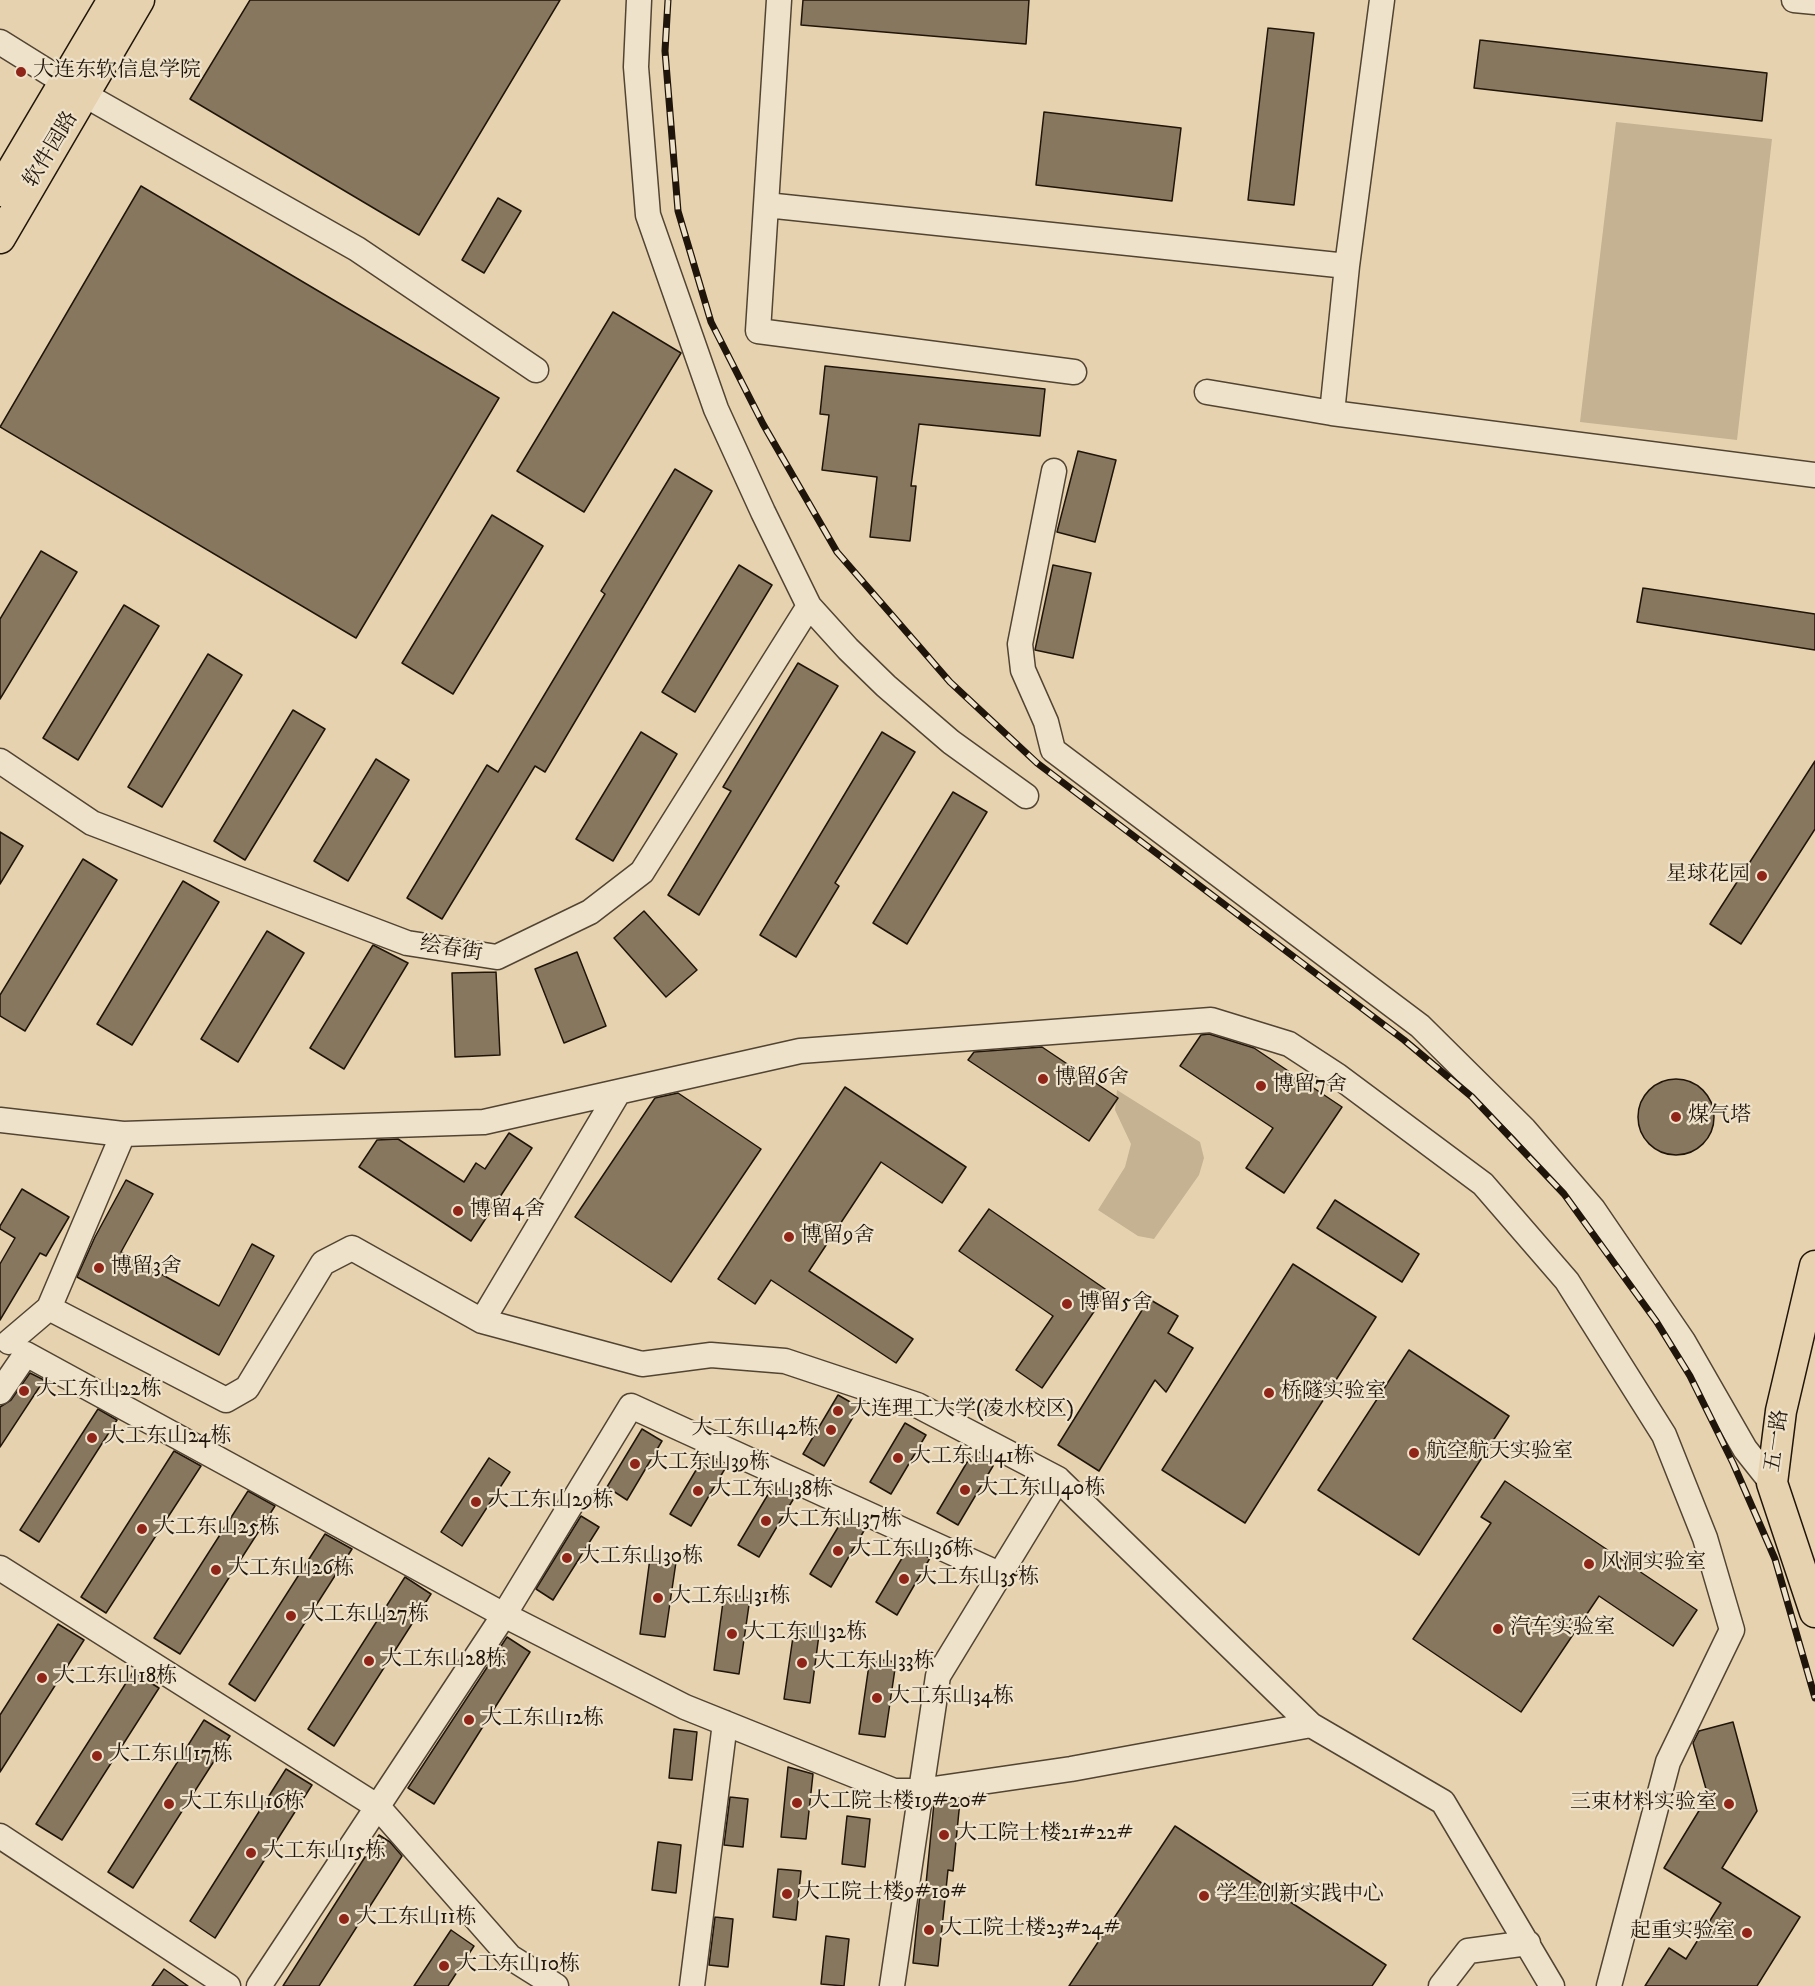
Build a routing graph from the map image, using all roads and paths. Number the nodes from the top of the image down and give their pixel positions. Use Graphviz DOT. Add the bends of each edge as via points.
graph roads {
  1 [pos="113,0"];
  2 [pos="139,0"];
  3 [pos="639,0"];
  4 [pos="779,0"];
  5 [pos="1382,0"];
  6 [pos="1794,0"];
  7 [pos="1815,2"];
  8 [pos="0,42"];
  9 [pos="75,89"];
  10 [pos="0,191"];
  11 [pos="766,206"];
  12 [pos="0,238"];
  13 [pos="1347,266"];
  14 [pos="536,370"];
  15 [pos="1074,372"];
  16 [pos="1207,392"];
  17 [pos="1332,412"];
  18 [pos="1054,471"];
  19 [pos="1815,475"];
  20 [pos="809,606"];
  21 [pos="0,761"];
  22 [pos="1026,796"];
  23 [pos="618,1093"];
  24 [pos="0,1120"];
  25 [pos="123,1134"];
  26 [pos="1815,1266"];
  27 [pos="49,1308"];
  28 [pos="482,1321"];
  29 [pos="9,1342"];
  30 [pos="0,1392"];
  31 [pos="1058,1479"];
  32 [pos="1772,1482"];
  33 [pos="1807,1563"];
  34 [pos="0,1568"];
  35 [pos="999,1574"];
  36 [pos="1815,1612"];
  37 [pos="504,1615"];
  38 [pos="725,1723"];
  39 [pos="1311,1725"];
  40 [pos="920,1791"];
  41 [pos="378,1807"];
  42 [pos="0,1836"];
  43 [pos="1528,1943"];
  44 [pos="228,1986"];
  45 [pos="259,1986"];
  46 [pos="556,1986"];
  47 [pos="692,1986"];
  48 [pos="892,1986"];
  49 [pos="1441,1986"];
  50 [pos="1552,1986"];
  51 [pos="1609,1986"];
  1 -- 9 [label="main road, 软件园路"];
  2 -- 9 [label="main road, 软件园路"];
  3 -- 20 [label="street" via="636,67 648,214 716,409"];
  4 -- 11 [label="street"];
  5 -- 13 [label="street"];
  6 -- 7 [label="street"];
  8 -- 9 [label="street"];
  9 -- 10 [label="main road, 软件园路"];
  9 -- 12 [label="main road, 软件园路"];
  9 -- 14 [label="street" via="357,249"];
  11 -- 13 [label="street"];
  11 -- 15 [label="street" via="758,331"];
  13 -- 17 [label="street"];
  16 -- 17 [label="street"];
  17 -- 19 [label="street"];
  18 -- 32 [label="street" via="1020,644 1023,670 1046,722 1053,750 1420,1026 1524,1130 1593,1209 1683,1341 1745,1449"];
  20 -- 21 [label="street, 绘春街" via="642,872 590,912 497,957 407,943 92,824"];
  20 -- 22 [label="street" via="886,686 951,742"];
  23 -- 25 [label="street" via="484,1122"];
  23 -- 28 [label="street"];
  23 -- 51 [label="street" via="800,1051 1211,1020 1289,1044 1483,1184 1568,1281 1664,1435 1705,1538 1732,1630 1668,1762"];
  24 -- 25 [label="street"];
  25 -- 27 [label="street"];
  26 -- 32 [label="main road, 五一路" via="1781,1411"];
  27 -- 28 [label="street" via="226,1400 246,1388 323,1263 352,1248"];
  27 -- 29 [label="street"];
  28 -- 31 [label="street" via="642,1364 711,1355 785,1361 917,1406"];
  30 -- 37 [label="street" via="26,1354"];
  31 -- 35 [label="street"];
  31 -- 39 [label="street"];
  32 -- 33 [label="main road, 五一路"];
  33 -- 36 [label="main road, 五一路"];
  34 -- 41 [label="street"];
  35 -- 37 [label="street" via="631,1407"];
  35 -- 40 [label="street" via="938,1676"];
  37 -- 38 [label="street" via="685,1707"];
  37 -- 41 [label="street"];
  38 -- 40 [label="street" via="894,1791"];
  38 -- 47 [label="street"];
  39 -- 40 [label="street" via="1071,1769"];
  39 -- 43 [label="street" via="1443,1802"];
  40 -- 48 [label="street"];
  41 -- 45 [label="street"];
  41 -- 46 [label="street" via="510,1957"];
  42 -- 44 [label="street"];
  43 -- 49 [label="street" via="1468,1952"];
  43 -- 50 [label="street"];
}
